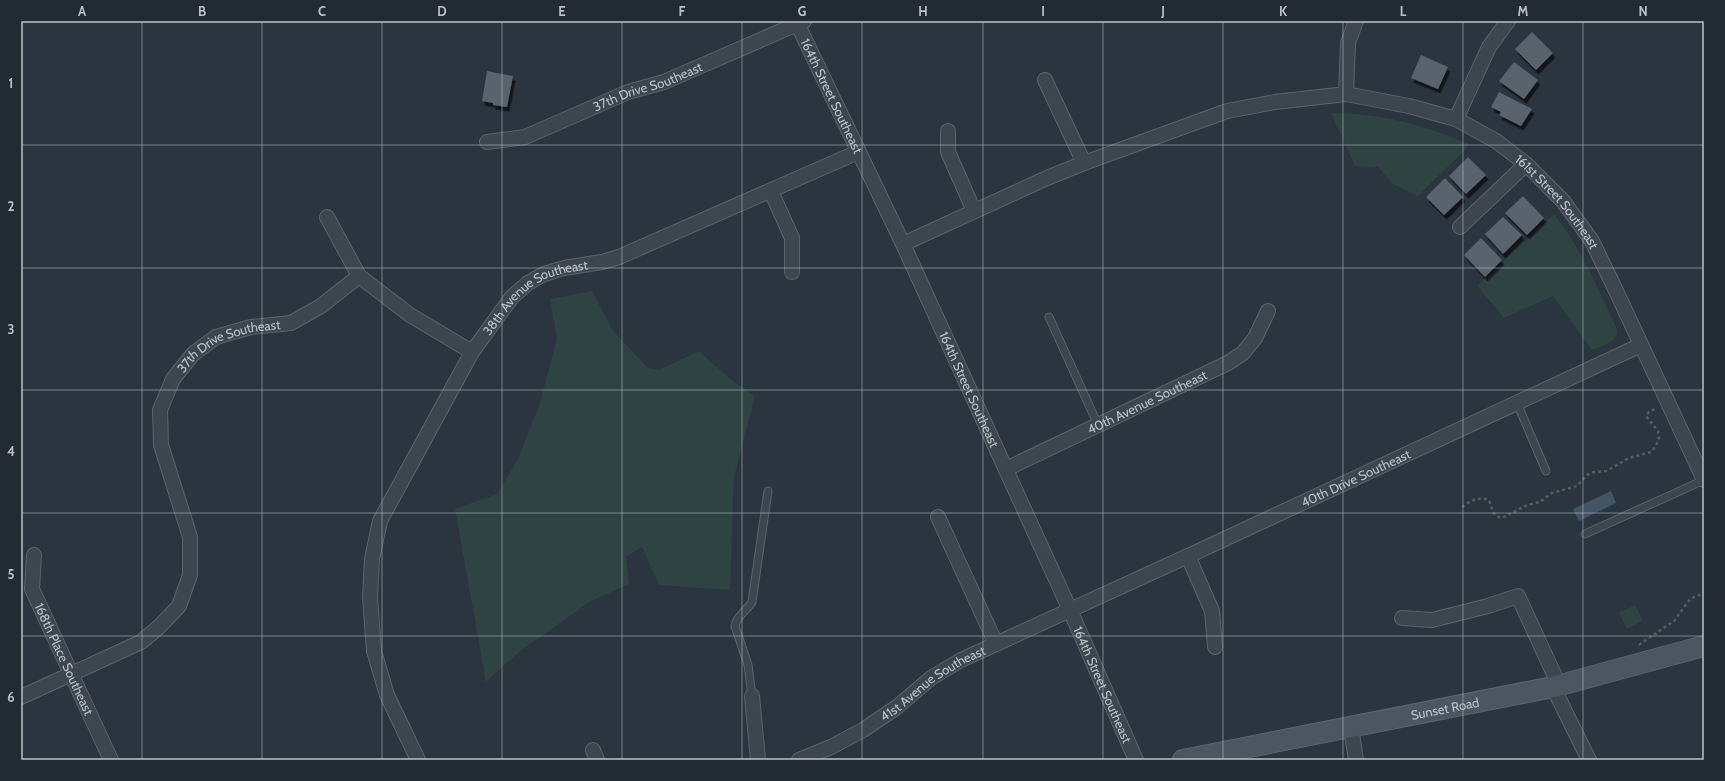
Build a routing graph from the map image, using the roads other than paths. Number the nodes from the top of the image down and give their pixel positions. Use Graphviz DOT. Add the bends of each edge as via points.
graph roads {
  1 [pos="1356,21"];
  2 [pos="1508,21"];
  3 [pos="799,22"];
  4 [pos="1045,80"];
  5 [pos="1346,94"];
  6 [pos="1456,119"];
  7 [pos="948,131"];
  8 [pos="487,142"];
  9 [pos="858,152"];
  10 [pos="1084,163"];
  11 [pos="1526,164"];
  12 [pos="771,191"];
  13 [pos="974,211"];
  14 [pos="327,217"];
  15 [pos="1460,227"];
  16 [pos="903,244"];
  17 [pos="792,272"];
  18 [pos="359,276"];
  19 [pos="1268,311"];
  20 [pos="1049,317"];
  21 [pos="1641,345"];
  22 [pos="472,352"];
  23 [pos="1517,403"];
  24 [pos="1098,425"];
  25 [pos="1006,469"];
  26 [pos="1546,471"];
  27 [pos="1703,474"];
  28 [pos="768,492"];
  29 [pos="938,517"];
  30 [pos="1584,534"];
  31 [pos="34,554"];
  32 [pos="1188,556"];
  33 [pos="1070,610"];
  34 [pos="1402,618"];
  35 [pos="996,644"];
  36 [pos="1704,646"];
  37 [pos="1215,647"];
  38 [pos="71,673"];
  39 [pos="1556,686"];
  40 [pos="752,696"];
  41 [pos="21,697"];
  42 [pos="1351,727"];
  43 [pos="1220,756"];
  44 [pos="111,760"];
  45 [pos="418,760"];
  46 [pos="758,760"];
  47 [pos="799,760"];
  48 [pos="1136,760"];
  49 [pos="1183,760"];
  50 [pos="1356,760"];
  51 [pos="1589,760"];
  1 -- 5 [label="street" via="1348,43"];
  2 -- 6 [label="street" via="1489,47"];
  3 -- 8 [label="street, 37th Drive Southeast" via="664,82 628,92 525,137"];
  3 -- 9 [label="street, 164th Street Southeast"];
  4 -- 10 [label="street"];
  5 -- 6 [label="street, 161st Street Southeast" via="1409,106"];
  5 -- 10 [label="street, 161st Street Southeast" via="1275,102 1227,111"];
  6 -- 11 [label="street, 161st Street Southeast" via="1496,142"];
  7 -- 13 [label="street" via="948,152"];
  9 -- 12 [label="street, 38th Avenue Southeast"];
  9 -- 16 [label="street, 164th Street Southeast"];
  10 -- 13 [label="street, 161st Street Southeast"];
  11 -- 15 [label="street"];
  11 -- 21 [label="street, 161st Street Southeast" via="1563,201 1592,242"];
  12 -- 17 [label="street" via="792,238"];
  12 -- 22 [label="street, 38th Avenue Southeast" via="619,257 544,274 528,283 512,297"];
  13 -- 16 [label="street, 161st Street Southeast"];
  14 -- 18 [label="street"];
  16 -- 25 [label="street, 164th Street Southeast"];
  18 -- 22 [label="street" via="410,315"];
  18 -- 38 [label="street, 37th Drive Southeast" via="320,306 291,323 251,327 216,336 193,354 172,379 160,410 161,445 190,537 190,575 179,606 141,642"];
  19 -- 24 [label="street, 40th Avenue Southeast" via="1255,338 1243,353 1228,363"];
  20 -- 24 [label="lane"];
  21 -- 23 [label="street, 40th Drive Southeast"];
  21 -- 27 [label="street, 161st Street Southeast"];
  22 -- 45 [label="street, 38th Avenue Southeast" via="380,521 372,559 370,597 374,651 387,695"];
  23 -- 26 [label="lane"];
  23 -- 32 [label="street, 40th Drive Southeast"];
  24 -- 25 [label="street, 40th Avenue Southeast"];
  25 -- 33 [label="street, 164th Street Southeast"];
  27 -- 30 [label="lane"];
  28 -- 40 [label="lane" via="752,602 736,621 735,626 748,665"];
  29 -- 35 [label="street"];
  31 -- 38 [label="street, 168th Place Southeast" via="32,589"];
  32 -- 33 [label="street, 40th Drive Southeast"];
  32 -- 37 [label="street" via="1212,611"];
  33 -- 35 [label="street, 41st Avenue Southeast"];
  33 -- 48 [label="street, 164th Street Southeast"];
  34 -- 39 [label="street" via="1432,620 1518,596"];
  35 -- 47 [label="street, 41st Avenue Southeast" via="961,660 931,678 897,707 864,730"];
  36 -- 39 [label="street, Sunset Road"];
  38 -- 41 [label="street"];
  38 -- 44 [label="street, 168th Place Southeast"];
  39 -- 42 [label="street, Sunset Road"];
  39 -- 51 [label="street"];
  40 -- 46 [label="street"];
  42 -- 43 [label="street, Sunset Road"];
  42 -- 50 [label="street"];
  43 -- 49 [label="street, Sunset Road"];
}
